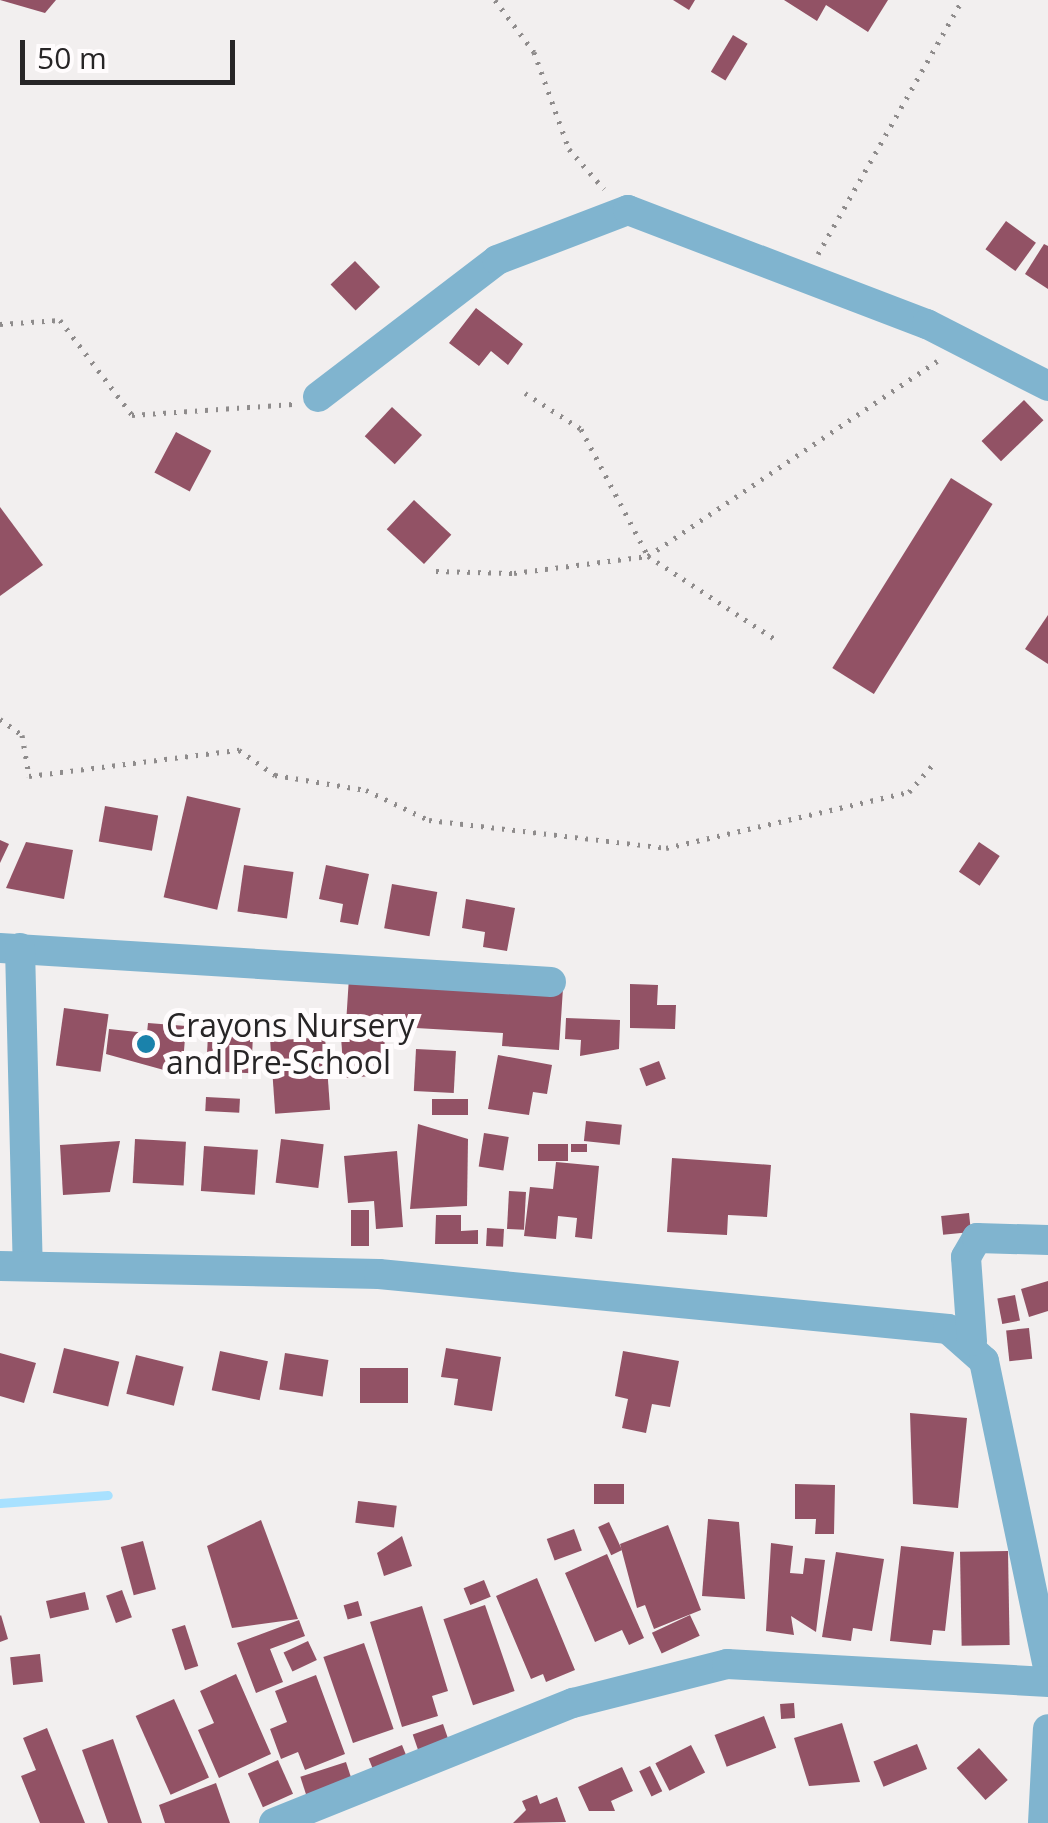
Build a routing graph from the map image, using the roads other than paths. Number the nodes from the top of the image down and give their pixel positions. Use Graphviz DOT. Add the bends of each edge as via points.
graph roads {
  1 [pos="1048,386"];
  2 [pos="318,397"];
  3 [pos="10,948"];
  4 [pos="551,982"];
  5 [pos="1048,1240"];
  6 [pos="14,1266"];
  7 [pos="972,1342"];
  8 [pos="1048,1668"];
  9 [pos="1048,1682"];
  10 [pos="1048,1729"];
  11 [pos="274,1823"];
  12 [pos="1043,1823"];
  1 -- 2 [label="street" via="966,340 628,210 497,260"];
  3 -- 4 [label="street"];
  3 -- 6 [label="street"];
  5 -- 7 [label="street" via="977,1238 966,1257"];
  6 -- 7 [label="street" via="379,1274 920,1322"];
  7 -- 8 [label="street" via="988,1377"];
  9 -- 11 [label="street" via="727,1664 572,1703"];
  10 -- 12 [label="street"];
}
